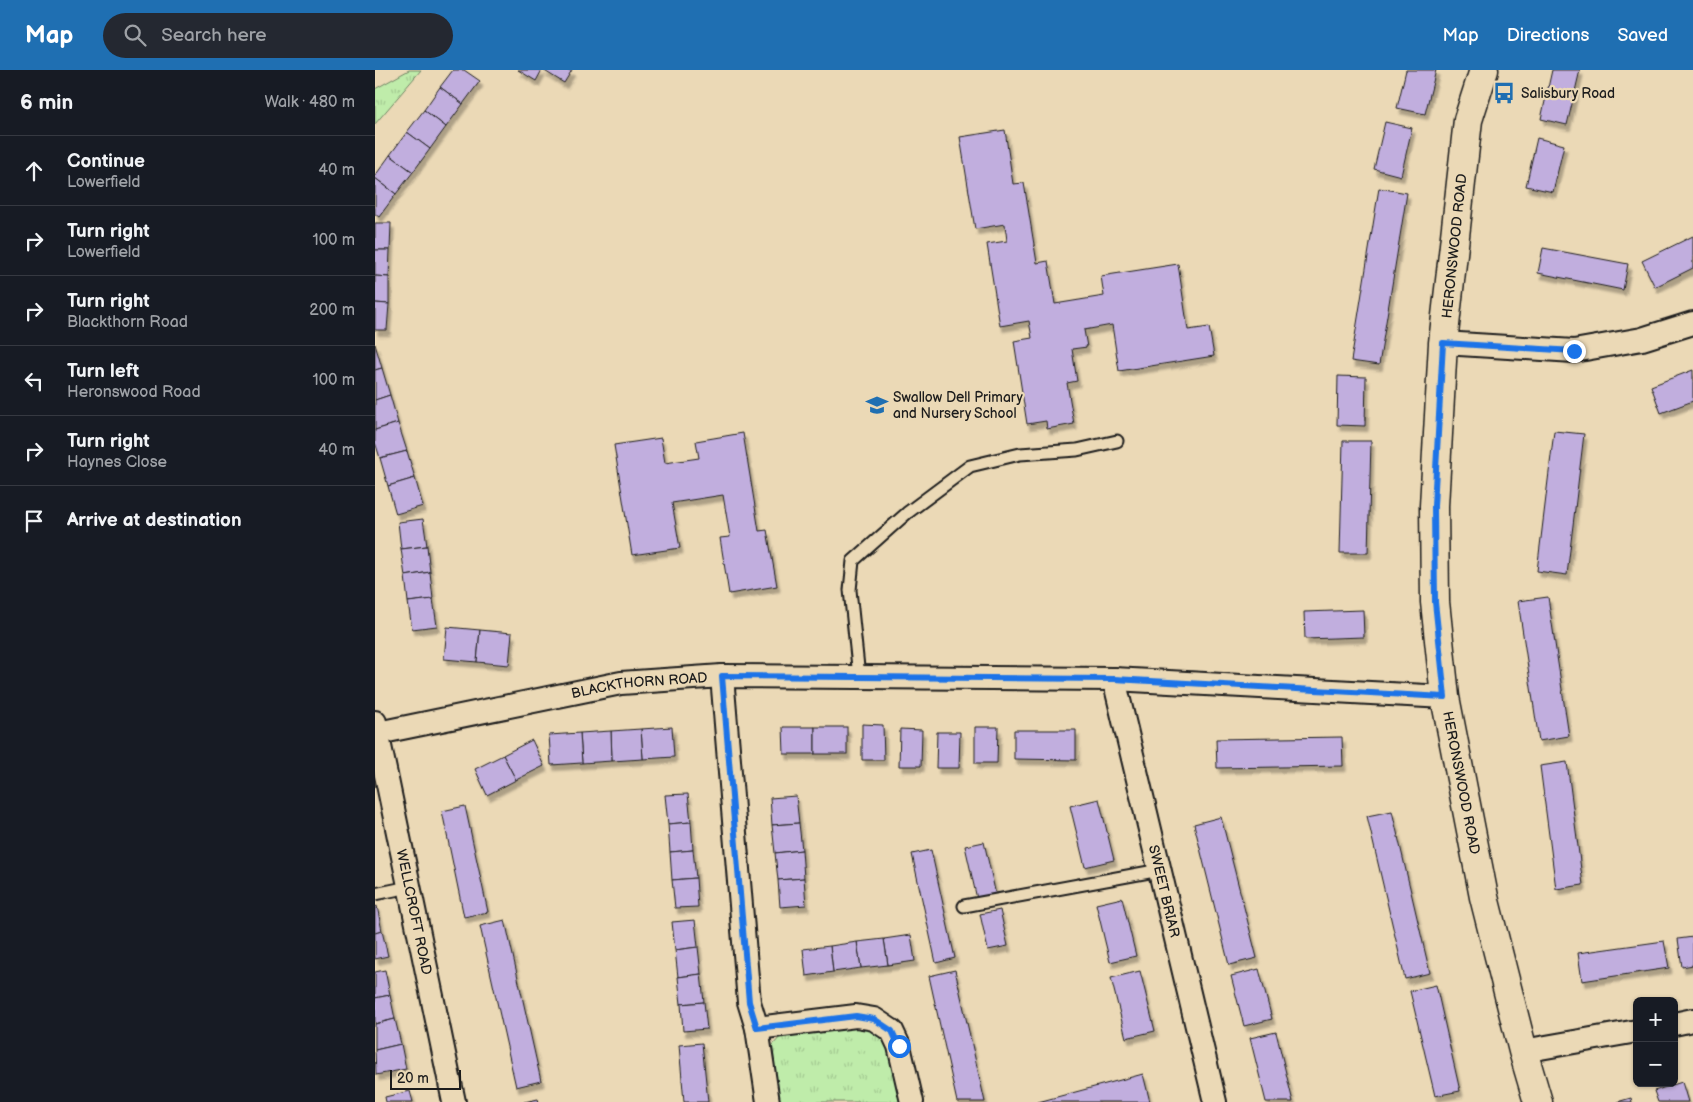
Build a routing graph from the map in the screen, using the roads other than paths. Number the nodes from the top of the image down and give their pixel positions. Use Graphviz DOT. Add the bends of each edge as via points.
graph roads {
  1 [pos="1484,70"];
  2 [pos="1693,323"];
  3 [pos="1443,343"];
  4 [pos="1117,441"];
  5 [pos="722,676"];
  6 [pos="859,677"];
  7 [pos="1114,679"];
  8 [pos="1445,697"];
  9 [pos="376,727"];
  10 [pos="1160,870"];
  11 [pos="409,887"];
  12 [pos="375,894"];
  13 [pos="964,906"];
  14 [pos="1693,1020"];
  15 [pos="1678,1023"];
  16 [pos="757,1028"];
  17 [pos="1633,1032"];
  18 [pos="1523,1051"];
  19 [pos="454,1102"];
  20 [pos="768,1102"];
  21 [pos="912,1102"];
  22 [pos="1215,1102"];
  23 [pos="1538,1102"];
  1 -- 3 [label="street, HERONSWOOD ROAD" via="1468,120"];
  2 -- 3 [label="street" via="1642,340 1574,351"];
  3 -- 8 [label="street, HERONSWOOD ROAD" via="1434,506 1435,602"];
  4 -- 6 [label="lane" via="1077,450 1020,454 970,466 907,513 853,561 850,590"];
  5 -- 6 [label="street, BLACKTHORN ROAD"];
  5 -- 9 [label="street, BLACKTHORN ROAD" via="621,683"];
  5 -- 16 [label="street" via="749,1002"];
  6 -- 7 [label="street, BLACKTHORN ROAD"];
  7 -- 8 [label="street, BLACKTHORN ROAD"];
  7 -- 10 [label="street, SWEET BRIAR"];
  8 -- 18 [label="street, HERONSWOOD ROAD" via="1484,897"];
  9 -- 11 [label="street, WELLCROFT ROAD"];
  10 -- 13 [label="lane"];
  10 -- 22 [label="street, SWEET BRIAR"];
  11 -- 12 [label="lane"];
  11 -- 19 [label="street, WELLCROFT ROAD"];
  14 -- 15 [label="street"];
  16 -- 20 [label="street"];
  16 -- 21 [label="street" via="856,1016 874,1019 892,1031 899,1046"];
  17 -- 18 [label="street"];
  18 -- 23 [label="street, HERONSWOOD ROAD"];
}
